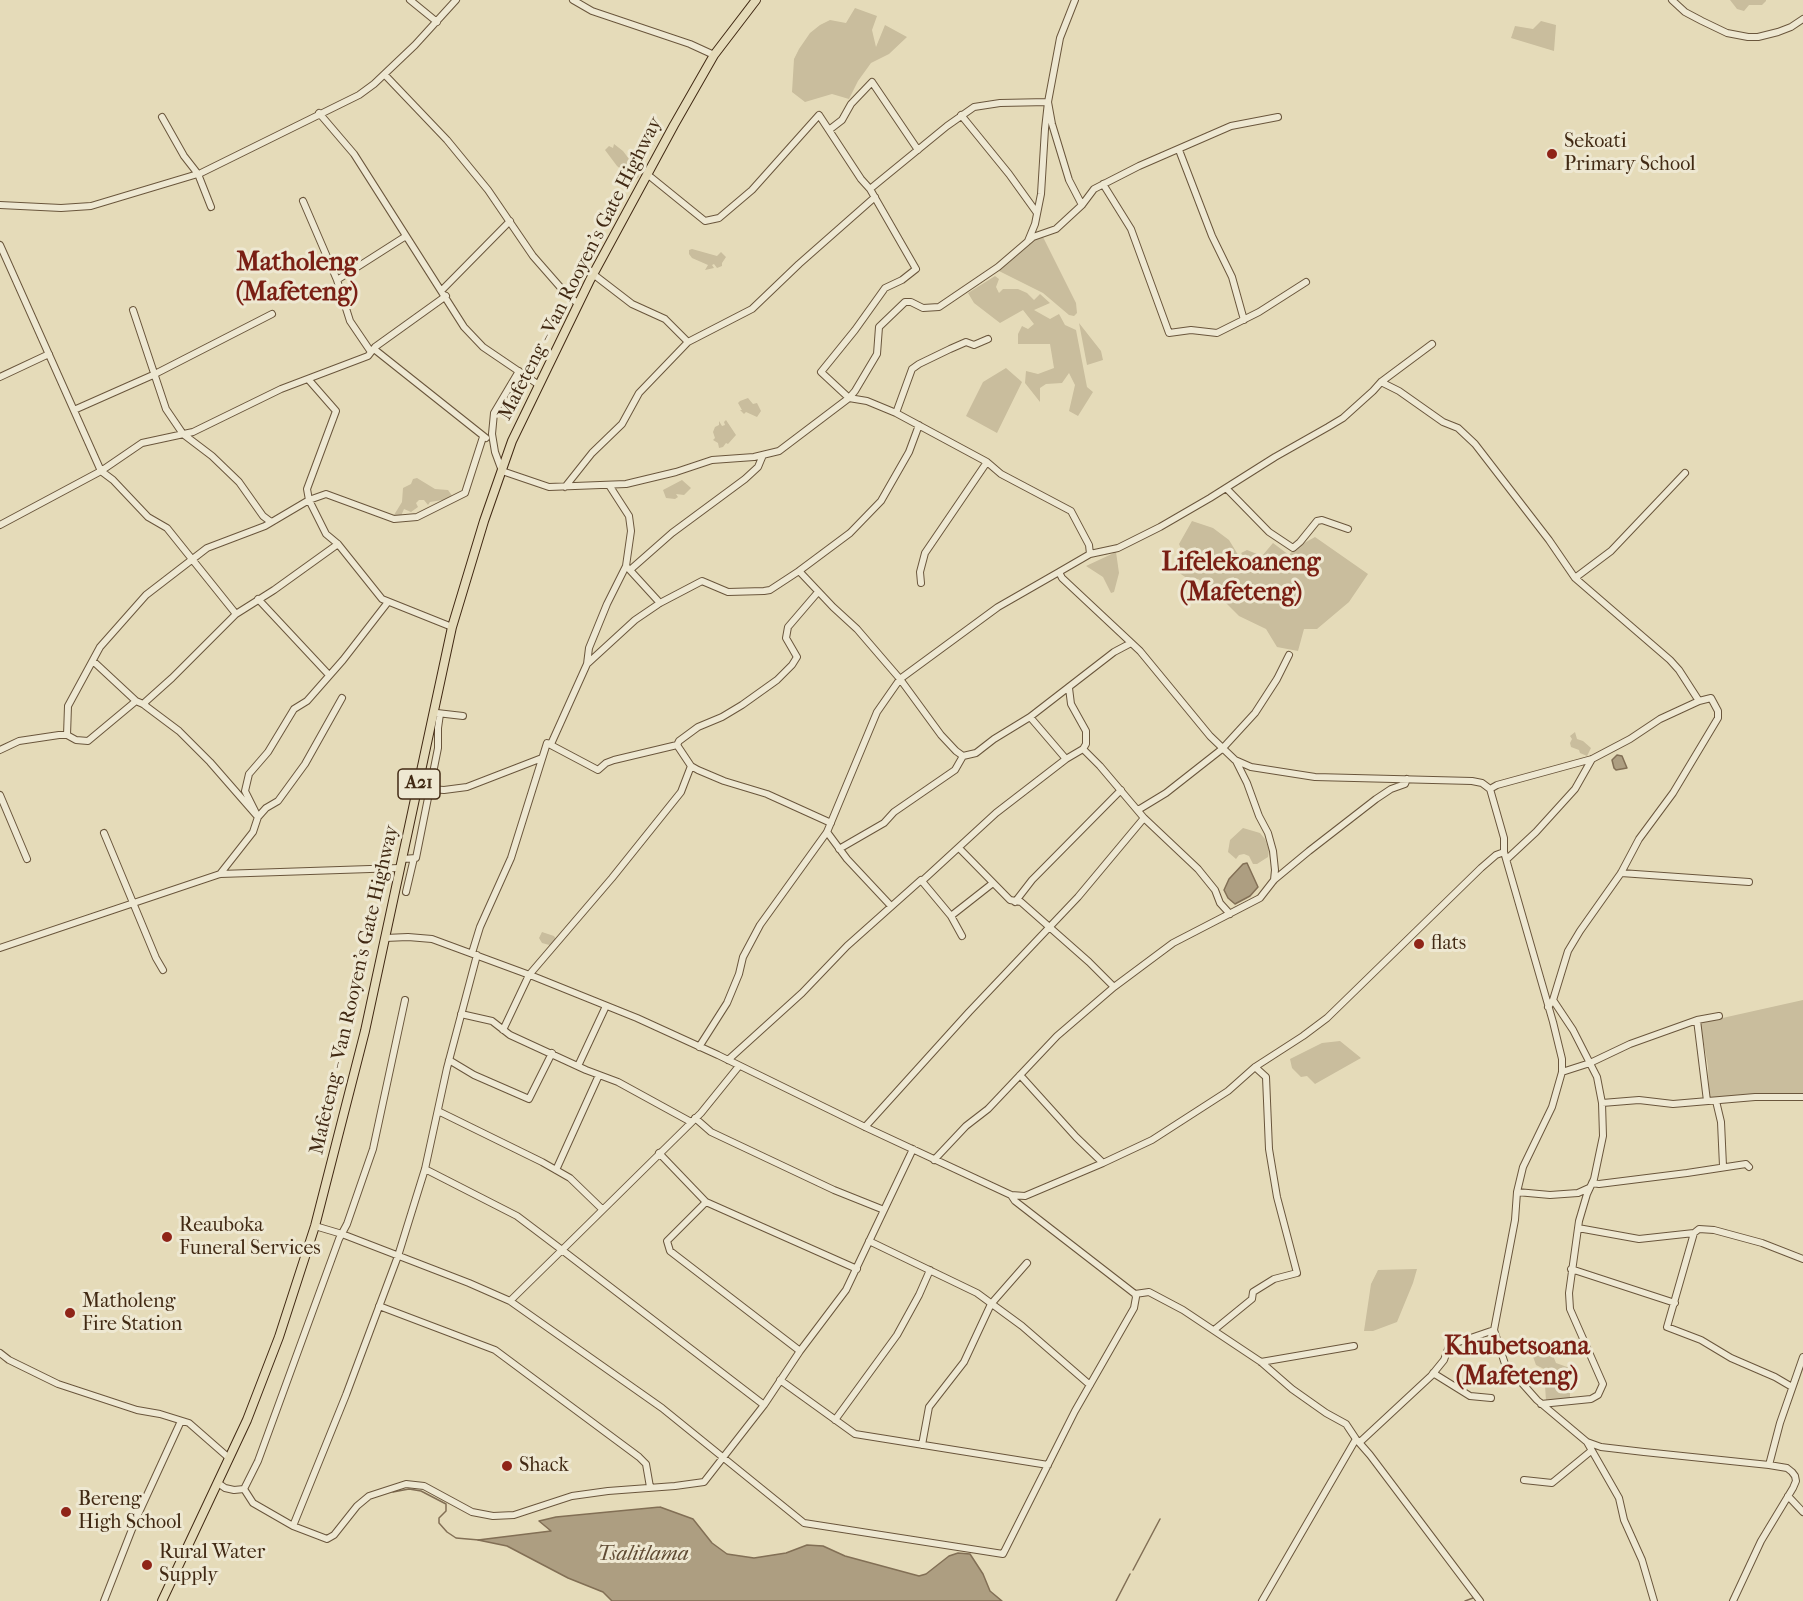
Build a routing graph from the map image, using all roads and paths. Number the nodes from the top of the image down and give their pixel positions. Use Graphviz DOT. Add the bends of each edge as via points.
graph roads {
  1 [pos="410,0"];
  2 [pos="456,0"];
  3 [pos="573,0"];
  4 [pos="756,0"];
  5 [pos="1075,0"];
  6 [pos="1671,0"];
  7 [pos="581,2"];
  8 [pos="1803,19"];
  9 [pos="437,22"];
  10 [pos="714,55"];
  11 [pos="385,75"];
  12 [pos="1048,102"];
  13 [pos="319,113"];
  14 [pos="961,116"];
  15 [pos="162,117"];
  16 [pos="1278,117"];
  17 [pos="829,130"];
  18 [pos="918,150"];
  19 [pos="1179,150"];
  20 [pos="198,174"];
  21 [pos="646,174"];
  22 [pos="1103,184"];
  23 [pos="870,189"];
  24 [pos="875,197"];
  25 [pos="303,201"];
  26 [pos="0,205"];
  27 [pos="1082,205"];
  28 [pos="211,207"];
  29 [pos="1037,213"];
  30 [pos="510,221"];
  31 [pos="406,236"];
  32 [pos="1028,241"];
  33 [pos="0,245"];
  34 [pos="593,274"];
  35 [pos="338,280"];
  36 [pos="1306,282"];
  37 [pos="444,293"];
  38 [pos="579,304"];
  39 [pos="133,310"];
  40 [pos="272,314"];
  41 [pos="1244,320"];
  42 [pos="988,339"];
  43 [pos="688,342"];
  44 [pos="1432,344"];
  45 [pos="373,350"];
  46 [pos="49,354"];
  47 [pos="519,371"];
  48 [pos="153,375"];
  49 [pos="0,376"];
  50 [pos="308,379"];
  51 [pos="1381,382"];
  52 [pos="540,385"];
  53 [pos="849,398"];
  54 [pos="74,410"];
  55 [pos="896,413"];
  56 [pos="919,425"];
  57 [pos="183,434"];
  58 [pos="483,437"];
  59 [pos="493,440"];
  60 [pos="763,455"];
  61 [pos="987,462"];
  62 [pos="101,471"];
  63 [pos="502,471"];
  64 [pos="1685,473"];
  65 [pos="609,485"];
  66 [pos="564,487"];
  67 [pos="1226,488"];
  68 [pos="309,500"];
  69 [pos="271,522"];
  70 [pos="0,525"];
  71 [pos="1348,529"];
  72 [pos="338,544"];
  73 [pos="1090,554"];
  74 [pos="193,558"];
  75 [pos="628,568"];
  76 [pos="799,571"];
  77 [pos="1059,573"];
  78 [pos="1575,578"];
  79 [pos="921,583"];
  80 [pos="819,592"];
  81 [pos="258,599"];
  82 [pos="388,602"];
  83 [pos="660,603"];
  84 [pos="236,614"];
  85 [pos="452,627"];
  86 [pos="1131,643"];
  87 [pos="1289,655"];
  88 [pos="93,661"];
  89 [pos="587,664"];
  90 [pos="329,675"];
  91 [pos="900,679"];
  92 [pos="1069,688"];
  93 [pos="342,698"];
  94 [pos="136,700"];
  95 [pos="1699,701"];
  96 [pos="143,704"];
  97 [pos="437,713"];
  98 [pos="463,716"];
  99 [pos="1030,717"];
  100 [pos="67,735"];
  101 [pos="551,744"];
  102 [pos="677,745"];
  103 [pos="1083,749"];
  104 [pos="1222,749"];
  105 [pos="0,750"];
  106 [pos="963,756"];
  107 [pos="542,758"];
  108 [pos="1066,759"];
  109 [pos="1592,759"];
  110 [pos="1235,760"];
  111 [pos="691,766"];
  112 [pos="1407,778"];
  113 [pos="430,789"];
  114 [pos="1490,789"];
  115 [pos="1121,790"];
  116 [pos="0,795"];
  117 [pos="1138,810"];
  118 [pos="258,817"];
  119 [pos="1144,818"];
  120 [pos="831,823"];
  121 [pos="827,832"];
  122 [pos="104,833"];
  123 [pos="959,848"];
  124 [pos="839,849"];
  125 [pos="1504,852"];
  126 [pos="414,858"];
  127 [pos="27,859"];
  128 [pos="402,859"];
  129 [pos="1507,859"];
  130 [pos="400,868"];
  131 [pos="1621,873"];
  132 [pos="220,874"];
  133 [pos="1274,880"];
  134 [pos="922,881"];
  135 [pos="1749,882"];
  136 [pos="993,883"];
  137 [pos="406,892"];
  138 [pos="1015,902"];
  139 [pos="134,904"];
  140 [pos="891,906"];
  141 [pos="1230,914"];
  142 [pos="951,916"];
  143 [pos="1050,927"];
  144 [pos="962,936"];
  145 [pos="385,938"];
  146 [pos="0,948"];
  147 [pos="475,954"];
  148 [pos="163,970"];
  149 [pos="529,975"];
  150 [pos="1114,987"];
  151 [pos="405,1000"];
  152 [pos="1553,1000"];
  153 [pos="606,1006"];
  154 [pos="1548,1007"];
  155 [pos="461,1014"];
  156 [pos="1719,1016"];
  157 [pos="1697,1020"];
  158 [pos="503,1030"];
  159 [pos="699,1047"];
  160 [pos="552,1053"];
  161 [pos="449,1060"];
  162 [pos="728,1060"];
  163 [pos="1590,1063"];
  164 [pos="578,1066"];
  165 [pos="739,1066"];
  166 [pos="1255,1067"];
  167 [pos="1562,1072"];
  168 [pos="599,1075"];
  169 [pos="1020,1076"];
  170 [pos="1803,1097"];
  171 [pos="1707,1101"];
  172 [pos="1716,1101"];
  173 [pos="1602,1102"];
  174 [pos="438,1111"];
  175 [pos="693,1120"];
  176 [pos="865,1127"];
  177 [pos="913,1149"];
  178 [pos="659,1153"];
  179 [pos="934,1160"];
  180 [pos="1103,1163"];
  181 [pos="1723,1166"];
  182 [pos="1749,1167"];
  183 [pos="425,1169"];
  184 [pos="556,1170"];
  185 [pos="1591,1186"];
  186 [pos="1517,1192"];
  187 [pos="1011,1195"];
  188 [pos="706,1202"];
  189 [pos="602,1209"];
  190 [pos="884,1210"];
  191 [pos="315,1226"];
  192 [pos="1578,1228"];
  193 [pos="1694,1233"];
  194 [pos="342,1234"];
  195 [pos="870,1241"];
  196 [pos="562,1250"];
  197 [pos="398,1256"];
  198 [pos="1803,1259"];
  199 [pos="1026,1263"];
  200 [pos="857,1269"];
  201 [pos="1571,1269"];
  202 [pos="930,1270"];
  203 [pos="1135,1294"];
  204 [pos="510,1301"];
  205 [pos="1675,1303"];
  206 [pos="992,1304"];
  207 [pos="379,1306"];
  208 [pos="1214,1330"];
  209 [pos="1494,1330"];
  210 [pos="1354,1346"];
  211 [pos="800,1351"];
  212 [pos="0,1353"];
  213 [pos="1803,1357"];
  214 [pos="0,1360"];
  215 [pos="9,1360"];
  216 [pos="1261,1362"];
  217 [pos="1433,1373"];
  218 [pos="780,1380"];
  219 [pos="1090,1385"];
  220 [pos="1792,1387"];
  221 [pos="1491,1398"];
  222 [pos="1541,1404"];
  223 [pos="764,1405"];
  224 [pos="835,1420"];
  225 [pos="181,1421"];
  226 [pos="1358,1441"];
  227 [pos="1587,1442"];
  228 [pos="922,1445"];
  229 [pos="1591,1451"];
  230 [pos="724,1457"];
  231 [pos="229,1458"];
  232 [pos="1048,1465"];
  233 [pos="1769,1465"];
  234 [pos="1524,1480"];
  235 [pos="218,1483"];
  236 [pos="650,1487"];
  237 [pos="244,1489"];
  238 [pos="1788,1496"];
  239 [pos="1803,1512"];
  240 [pos="293,1526"];
  241 [pos="104,1601"];
  242 [pos="162,1601"];
  243 [pos="1262,1601"];
  244 [pos="1480,1601"];
  245 [pos="1654,1601"];
  246 [pos="1733,1601"];
  1 -- 9 [label="street"];
  2 -- 9 [label="street"];
  3 -- 7 [label="street"];
  4 -- 10 [label="main road, Mafeteng - Van Rooyen's Gate Highway / A21"];
  5 -- 12 [label="street" via="1060,38"];
  6 -- 8 [label="street" via="1702,21 1727,33 1748,37 1778,32"];
  7 -- 10 [label="street" via="612,18"];
  9 -- 11 [label="street"];
  10 -- 21 [label="main road, Mafeteng - Van Rooyen's Gate Highway / A21"];
  11 -- 13 [label="street" via="359,94"];
  11 -- 30 [label="street" via="447,140"];
  12 -- 14 [label="street" via="974,107"];
  12 -- 27 [label="street" via="1069,180"];
  12 -- 29 [label="street"];
  13 -- 20 [label="street"];
  13 -- 31 [label="street" via="354,154"];
  14 -- 18 [label="street"];
  14 -- 29 [label="street"];
  15 -- 20 [label="street"];
  16 -- 19 [label="street" via="1231,126"];
  17 -- 18 [label="street" via="842,120 872,82"];
  17 -- 21 [label="street" via="819,115 752,190 718,218 705,221"];
  17 -- 23 [label="street"];
  18 -- 23 [label="street"];
  19 -- 22 [label="street"];
  19 -- 41 [label="street" via="1232,277"];
  20 -- 26 [label="street" via="91,206"];
  20 -- 28 [label="street"];
  21 -- 34 [label="main road, Mafeteng - Van Rooyen's Gate Highway / A21"];
  22 -- 27 [label="street"];
  22 -- 41 [label="street" via="1131,229 1169,333 1217,333"];
  23 -- 24 [label="street"];
  24 -- 43 [label="street" via="752,309"];
  24 -- 53 [label="street" via="916,269 885,288 821,372"];
  25 -- 35 [label="street"];
  27 -- 32 [label="street" via="1056,229"];
  29 -- 32 [label="street"];
  30 -- 37 [label="street"];
  30 -- 38 [label="street" via="533,256"];
  31 -- 35 [label="street"];
  31 -- 37 [label="street"];
  32 -- 53 [label="street" via="999,267 939,307 923,308 905,302 895,310 879,327 877,354"];
  33 -- 46 [label="street"];
  34 -- 38 [label="main road, Mafeteng - Van Rooyen's Gate Highway / A21"];
  34 -- 43 [label="street" via="632,304 665,319"];
  35 -- 45 [label="street" via="350,321"];
  36 -- 41 [label="street"];
  37 -- 45 [label="street"];
  37 -- 47 [label="street" via="464,327 483,347"];
  38 -- 52 [label="main road, Mafeteng - Van Rooyen's Gate Highway / A21"];
  39 -- 48 [label="street"];
  40 -- 48 [label="street"];
  42 -- 55 [label="street" via="974,345 966,342 912,369"];
  43 -- 66 [label="street" via="639,393 622,424"];
  44 -- 51 [label="street"];
  45 -- 50 [label="street" via="368,356"];
  45 -- 58 [label="street"];
  46 -- 49 [label="street"];
  46 -- 54 [label="street"];
  47 -- 52 [label="street"];
  47 -- 59 [label="street" via="494,413"];
  48 -- 54 [label="street"];
  48 -- 57 [label="street" via="166,408"];
  50 -- 57 [label="street"];
  50 -- 68 [label="street" via="336,411 307,489"];
  51 -- 67 [label="street" via="1343,418"];
  51 -- 78 [label="street" via="1458,428 1475,444"];
  52 -- 63 [label="main road, Mafeteng - Van Rooyen's Gate Highway / A21"];
  53 -- 55 [label="street"];
  53 -- 60 [label="street" via="779,451"];
  54 -- 62 [label="street"];
  55 -- 56 [label="street"];
  56 -- 61 [label="street"];
  56 -- 76 [label="street" via="909,452 881,501 850,533"];
  57 -- 62 [label="street" via="142,443"];
  57 -- 69 [label="street" via="239,482"];
  58 -- 59 [label="street"];
  58 -- 68 [label="street" via="465,493 417,517 394,519 326,494"];
  59 -- 63 [label="street"];
  60 -- 65 [label="street" via="712,460 676,472"];
  60 -- 75 [label="street" via="758,467 745,479"];
  61 -- 73 [label="street" via="1001,474 1071,511"];
  61 -- 79 [label="street" via="925,554"];
  62 -- 70 [label="street"];
  62 -- 74 [label="street" via="148,517 167,528"];
  63 -- 66 [label="street" via="549,487"];
  63 -- 85 [label="main road, Mafeteng - Van Rooyen's Gate Highway / A21"];
  64 -- 78 [label="street" via="1618,544"];
  65 -- 66 [label="street"];
  65 -- 75 [label="street" via="629,516"];
  67 -- 71 [label="street" via="1269,532 1293,548 1317,520"];
  67 -- 73 [label="street" via="1118,548"];
  68 -- 69 [label="street"];
  68 -- 72 [label="street" via="326,534"];
  69 -- 74 [label="street" via="207,548"];
  72 -- 81 [label="street"];
  72 -- 82 [label="street" via="372,589"];
  73 -- 77 [label="street"];
  74 -- 84 [label="street"];
  74 -- 88 [label="street" via="147,595 100,647"];
  75 -- 83 [label="street"];
  75 -- 89 [label="street" via="607,604"];
  76 -- 80 [label="street"];
  76 -- 83 [label="street" via="764,591 728,592 702,580"];
  77 -- 86 [label="street"];
  77 -- 91 [label="street" via="998,607"];
  78 -- 95 [label="street" via="1670,660"];
  80 -- 91 [label="street"];
  80 -- 102 [label="street" via="788,627 786,638 797,657 792,665 742,705 698,727"];
  81 -- 84 [label="street"];
  81 -- 90 [label="street"];
  82 -- 85 [label="street"];
  82 -- 90 [label="street"];
  83 -- 89 [label="street"];
  84 -- 96 [label="street"];
  85 -- 97 [label="main road, Mafeteng - Van Rooyen's Gate Highway / A21"];
  86 -- 92 [label="street"];
  86 -- 104 [label="street"];
  87 -- 104 [label="street" via="1255,713"];
  88 -- 94 [label="street"];
  88 -- 100 [label="street" via="68,706"];
  89 -- 101 [label="street"];
  90 -- 118 [label="street" via="307,701 294,709 268,752 249,774 245,791"];
  91 -- 106 [label="street" via="941,735"];
  91 -- 120 [label="street" via="877,712"];
  92 -- 99 [label="street"];
  92 -- 103 [label="street" via="1071,704 1086,731"];
  93 -- 118 [label="street" via="305,764 278,801"];
  94 -- 96 [label="street"];
  94 -- 100 [label="street" via="88,741"];
  95 -- 109 [label="street"];
  95 -- 131 [label="street" via="1711,698 1718,718"];
  96 -- 118 [label="street" via="210,762"];
  97 -- 98 [label="street"];
  97 -- 113 [label="street" via="438,748"];
  97 -- 128 [label="main road, Mafeteng - Van Rooyen's Gate Highway / A21"];
  99 -- 106 [label="street" via="974,755"];
  99 -- 108 [label="street"];
  100 -- 105 [label="street" via="19,741"];
  101 -- 102 [label="street" via="598,770 614,760"];
  101 -- 107 [label="street" via="547,743"];
  102 -- 111 [label="street"];
  103 -- 108 [label="street"];
  103 -- 115 [label="street"];
  104 -- 110 [label="street"];
  104 -- 117 [label="street"];
  106 -- 124 [label="street" via="956,770 884,823"];
  107 -- 113 [label="street" via="467,787"];
  107 -- 147 [label="street" via="511,858 480,927"];
  108 -- 123 [label="street" via="996,813"];
  109 -- 114 [label="street"];
  109 -- 129 [label="street" via="1575,789"];
  110 -- 112 [label="street" via="1251,767 1315,777"];
  110 -- 133 [label="street" via="1268,833"];
  111 -- 120 [label="street"];
  111 -- 149 [label="street" via="681,792"];
  112 -- 114 [label="street" via="1472,781"];
  112 -- 133 [label="street" via="1405,784 1347,820"];
  113 -- 126 [label="street"];
  114 -- 125 [label="street" via="1504,838"];
  115 -- 117 [label="street"];
  115 -- 138 [label="street"];
  116 -- 127 [label="street"];
  117 -- 119 [label="street"];
  118 -- 132 [label="street" via="254,832"];
  119 -- 141 [label="street" via="1198,869"];
  119 -- 143 [label="street"];
  120 -- 121 [label="street"];
  121 -- 124 [label="street"];
  121 -- 159 [label="street" via="760,925 743,957 728,1003"];
  122 -- 139 [label="street"];
  123 -- 134 [label="street"];
  123 -- 136 [label="street"];
  124 -- 140 [label="street"];
  125 -- 129 [label="street"];
  125 -- 166 [label="street" via="1482,868 1327,1018"];
  126 -- 128 [label="street"];
  126 -- 137 [label="street"];
  128 -- 130 [label="main road, Mafeteng - Van Rooyen's Gate Highway / A21"];
  129 -- 154 [label="street"];
  130 -- 132 [label="street"];
  130 -- 145 [label="main road, Mafeteng - Van Rooyen's Gate Highway / A21"];
  131 -- 135 [label="street"];
  131 -- 152 [label="street" via="1568,951"];
  132 -- 139 [label="street"];
  133 -- 141 [label="street" via="1260,898"];
  134 -- 140 [label="street"];
  134 -- 142 [label="street"];
  136 -- 138 [label="street"];
  136 -- 142 [label="street"];
  138 -- 143 [label="street" via="1021,902"];
  139 -- 146 [label="street"];
  139 -- 148 [label="street"];
  140 -- 162 [label="street"];
  141 -- 150 [label="street" via="1173,943"];
  142 -- 144 [label="street"];
  143 -- 150 [label="street"];
  143 -- 176 [label="street"];
  145 -- 147 [label="street" via="432,939"];
  145 -- 191 [label="main road, Mafeteng - Van Rooyen's Gate Highway / A21" via="350,1095"];
  147 -- 149 [label="street"];
  147 -- 155 [label="street"];
  149 -- 153 [label="street"];
  149 -- 158 [label="street"];
  150 -- 169 [label="street" via="1057,1036"];
  151 -- 194 [label="street" via="373,1149"];
  152 -- 154 [label="street"];
  152 -- 163 [label="street"];
  153 -- 159 [label="street"];
  153 -- 164 [label="street"];
  154 -- 167 [label="street"];
  155 -- 158 [label="street" via="492,1021"];
  155 -- 161 [label="street"];
  156 -- 157 [label="street"];
  157 -- 163 [label="street"];
  157 -- 171 [label="street"];
  158 -- 160 [label="street"];
  159 -- 162 [label="street"];
  160 -- 161 [label="street" via="529,1099"];
  160 -- 164 [label="street"];
  161 -- 174 [label="street"];
  162 -- 165 [label="street"];
  163 -- 167 [label="street"];
  163 -- 173 [label="street"];
  164 -- 168 [label="street"];
  165 -- 175 [label="street"];
  165 -- 176 [label="street"];
  166 -- 180 [label="street" via="1228,1091 1172,1129"];
  166 -- 208 [label="street" via="1266,1077 1269,1149 1297,1273 1274,1279 1253,1292 1252,1299"];
  167 -- 186 [label="street" via="1552,1107 1523,1167"];
  168 -- 175 [label="street"];
  168 -- 184 [label="street"];
  169 -- 179 [label="street"];
  169 -- 180 [label="street"];
  170 -- 172 [label="street"];
  171 -- 172 [label="street"];
  171 -- 173 [label="street"];
  172 -- 181 [label="street"];
  173 -- 185 [label="street" via="1603,1136"];
  174 -- 183 [label="street"];
  174 -- 184 [label="street"];
  175 -- 178 [label="street"];
  175 -- 190 [label="street" via="754,1153"];
  176 -- 177 [label="street"];
  177 -- 179 [label="street"];
  177 -- 190 [label="street"];
  178 -- 188 [label="street"];
  178 -- 189 [label="street"];
  179 -- 187 [label="street"];
  180 -- 187 [label="street" via="1025,1196"];
  181 -- 182 [label="street"];
  181 -- 185 [label="street"];
  183 -- 196 [label="street" via="517,1216"];
  183 -- 197 [label="street"];
  184 -- 189 [label="street"];
  185 -- 186 [label="street" via="1578,1193"];
  185 -- 192 [label="street"];
  186 -- 209 [label="street"];
  187 -- 203 [label="street"];
  188 -- 200 [label="street"];
  188 -- 211 [label="street" via="667,1241 670,1251"];
  189 -- 196 [label="street"];
  190 -- 195 [label="street"];
  191 -- 194 [label="street"];
  191 -- 231 [label="main road, Mafeteng - Van Rooyen's Gate Highway / A21" via="279,1337"];
  192 -- 193 [label="street" via="1639,1239"];
  192 -- 201 [label="street"];
  193 -- 198 [label="street" via="1699,1229 1714,1230"];
  193 -- 205 [label="street"];
  194 -- 197 [label="street"];
  194 -- 237 [label="street" via="258,1461"];
  195 -- 200 [label="street"];
  195 -- 202 [label="street"];
  196 -- 204 [label="street"];
  196 -- 223 [label="street"];
  197 -- 204 [label="street"];
  197 -- 207 [label="street"];
  199 -- 206 [label="street"];
  200 -- 211 [label="street"];
  201 -- 205 [label="street"];
  201 -- 222 [label="street" via="1570,1309 1602,1388 1591,1400"];
  202 -- 206 [label="street"];
  202 -- 224 [label="street" via="897,1335"];
  203 -- 208 [label="street" via="1149,1292"];
  203 -- 219 [label="street" via="1134,1308"];
  204 -- 230 [label="street"];
  205 -- 220 [label="street" via="1667,1327"];
  206 -- 219 [label="street"];
  206 -- 228 [label="street" via="964,1362 929,1407"];
  207 -- 236 [label="street" via="495,1350 639,1457 646,1464"];
  207 -- 240 [label="street"];
  208 -- 216 [label="street"];
  209 -- 217 [label="street" via="1456,1343"];
  209 -- 222 [label="street" via="1505,1364"];
  210 -- 216 [label="street"];
  211 -- 218 [label="street"];
  212 -- 215 [label="street"];
  213 -- 220 [label="street"];
  214 -- 215 [label="street"];
  215 -- 225 [label="street" via="58,1384"];
  216 -- 226 [label="street" via="1292,1389 1346,1424"];
  217 -- 221 [label="street" via="1470,1396"];
  217 -- 226 [label="street"];
  218 -- 223 [label="street"];
  218 -- 224 [label="street"];
  219 -- 232 [label="street"];
  220 -- 233 [label="street"];
  222 -- 227 [label="street"];
  223 -- 230 [label="street"];
  224 -- 228 [label="street" via="855,1434"];
  225 -- 231 [label="street" via="189,1423"];
  225 -- 241 [label="street"];
  226 -- 243 [label="street"];
  226 -- 244 [label="street"];
  227 -- 229 [label="street"];
  227 -- 233 [label="street" via="1601,1447"];
  228 -- 232 [label="street"];
  229 -- 234 [label="street" via="1552,1483"];
  229 -- 245 [label="street" via="1619,1498"];
  230 -- 232 [label="street" via="804,1523 1003,1554"];
  230 -- 236 [label="street" via="704,1482"];
  231 -- 235 [label="main road, Mafeteng - Van Rooyen's Gate Highway / A21"];
  233 -- 238 [label="street" via="1787,1468 1796,1476"];
  235 -- 237 [label="street" via="225,1488"];
  235 -- 242 [label="main road, Mafeteng - Van Rooyen's Gate Highway / A21"];
  236 -- 240 [label="street" via="572,1496 514,1515 493,1516 471,1512 424,1486 406,1484 369,1496 331,1538"];
  237 -- 240 [label="street" via="253,1503"];
  238 -- 239 [label="street"];
  238 -- 246 [label="street" via="1761,1541"];
}
